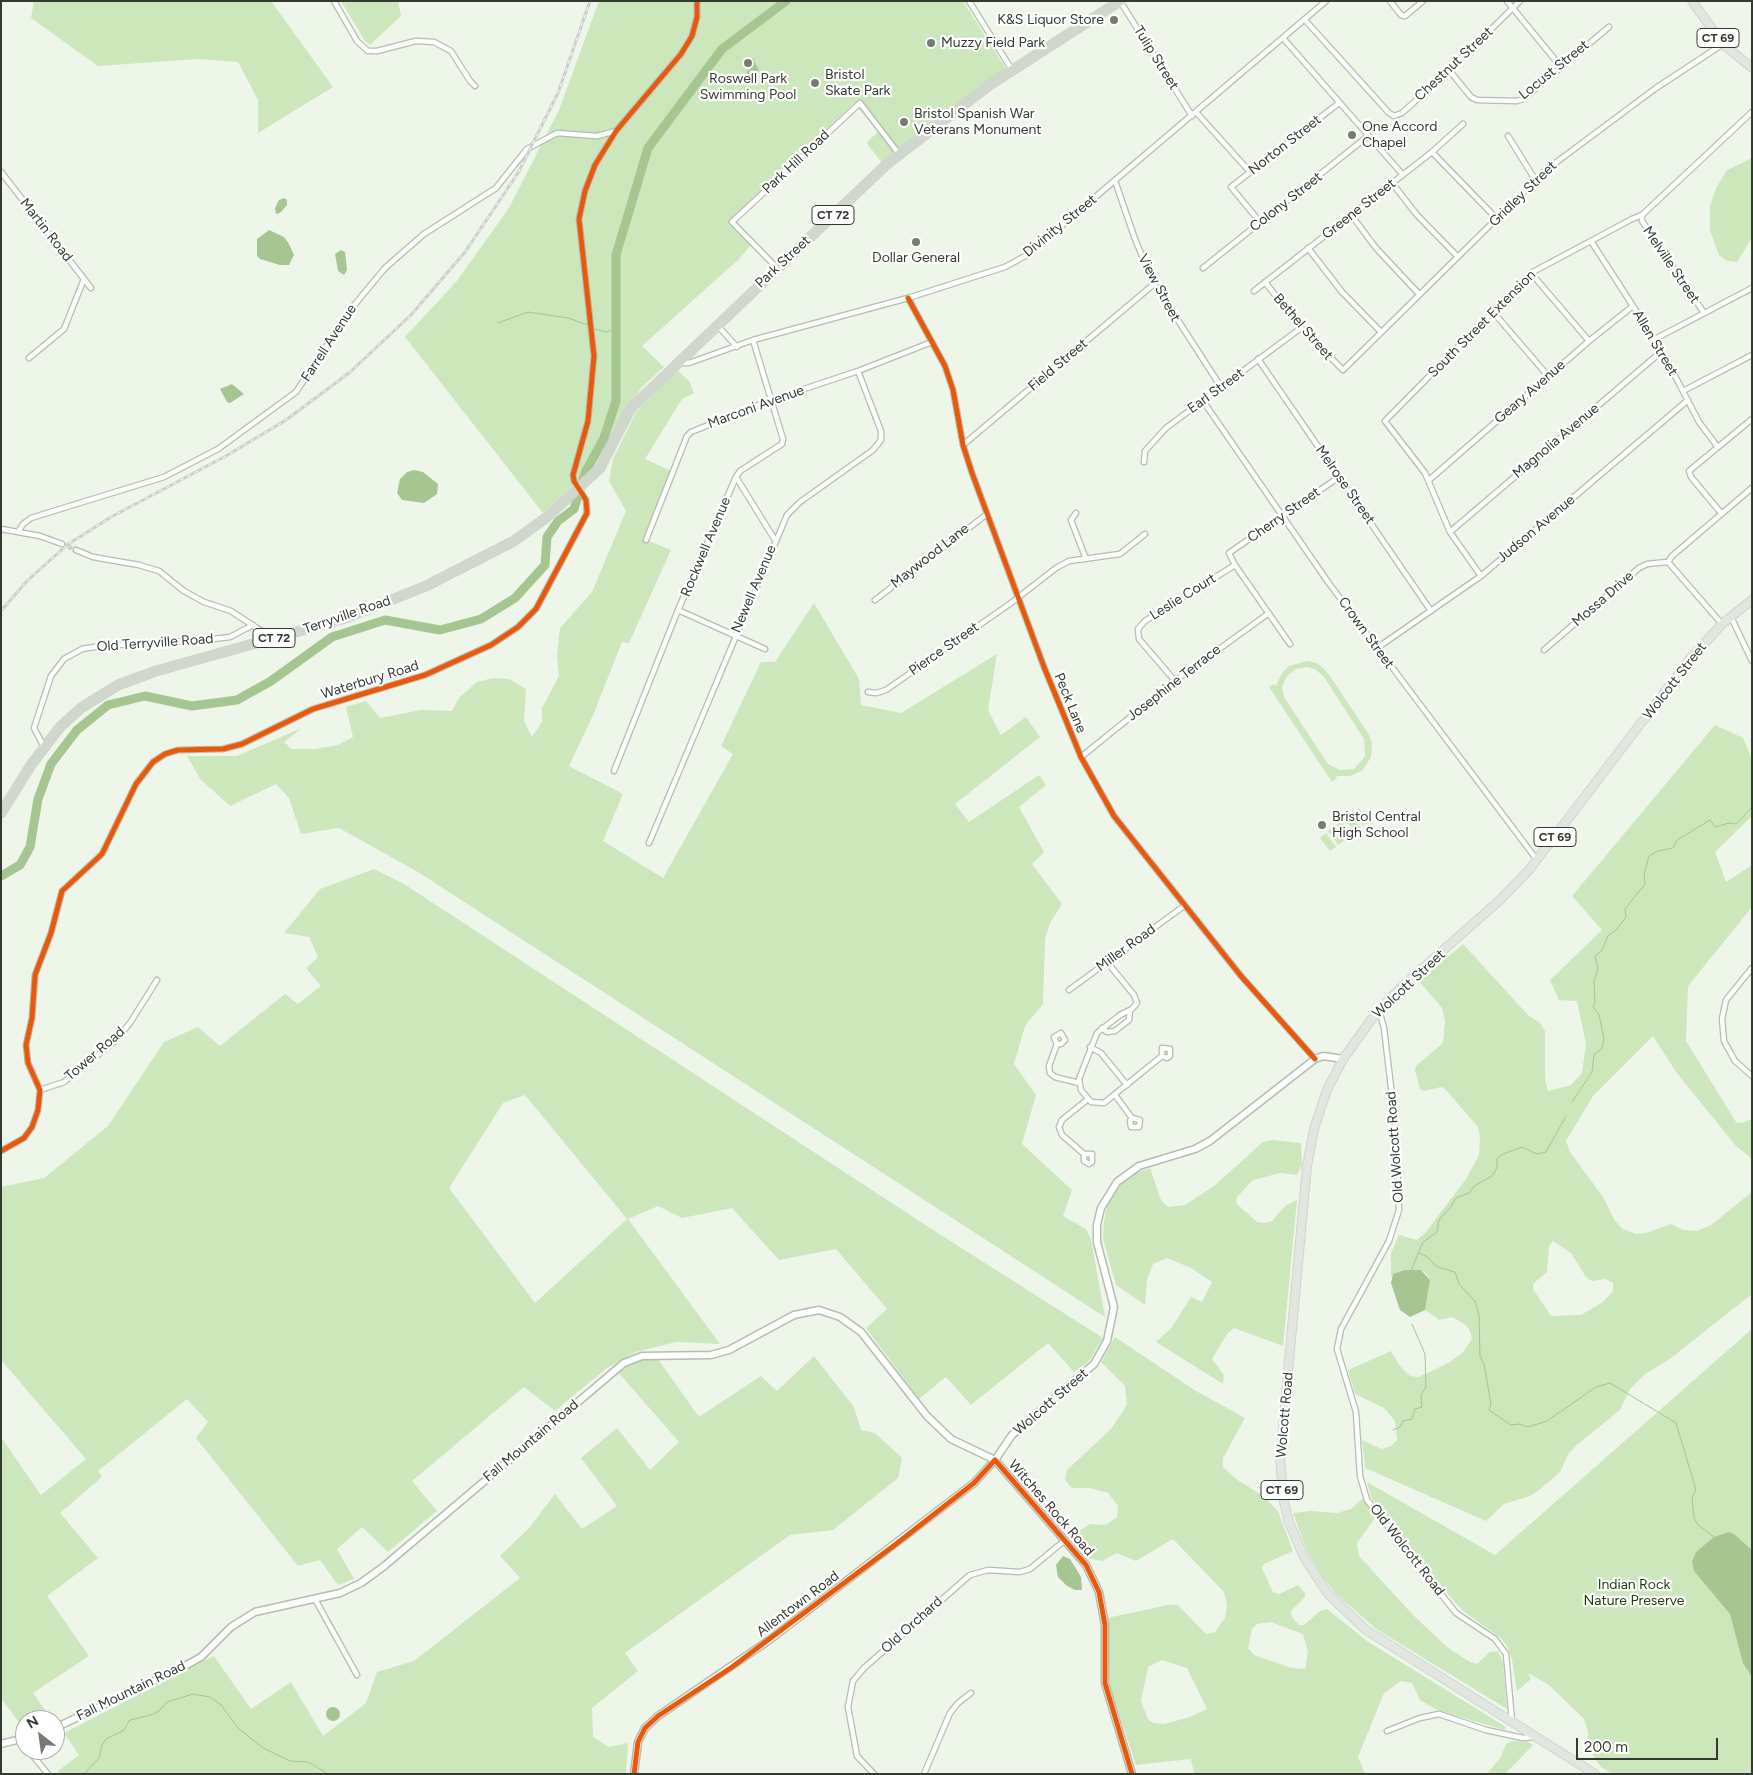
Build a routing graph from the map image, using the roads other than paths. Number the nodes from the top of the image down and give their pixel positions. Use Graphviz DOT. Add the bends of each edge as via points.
graph roads {
  1 [pos="334,1"];
  2 [pos="697,1"];
  3 [pos="976,1"];
  4 [pos="1120,1"];
  5 [pos="1326,1"];
  6 [pos="1390,1"];
  7 [pos="1423,1"];
  8 [pos="1507,1"];
  9 [pos="1520,1"];
  10 [pos="1692,1"];
  11 [pos="970,3"];
  12 [pos="1513,8"];
  13 [pos="1305,20"];
  14 [pos="1609,27"];
  15 [pos="1283,38"];
  16 [pos="1723,44"];
  17 [pos="1561,67"];
  18 [pos="1752,68"];
  19 [pos="1012,70"];
  20 [pos="1449,70"];
  21 [pos="476,86"];
  22 [pos="1339,103"];
  23 [pos="1752,112"];
  24 [pos="1194,114"];
  25 [pos="1463,124"];
  26 [pos="616,131"];
  27 [pos="1368,136"];
  28 [pos="1508,136"];
  29 [pos="1432,152"];
  30 [pos="899,154"];
  31 [pos="1,172"];
  32 [pos="1250,172"];
  33 [pos="1403,175"];
  34 [pos="1115,181"];
  35 [pos="1536,181"];
  36 [pos="1392,184"];
  37 [pos="1642,215"];
  38 [pos="1352,216"];
  39 [pos="1497,219"];
  40 [pos="1260,222"];
  41 [pos="1590,241"];
  42 [pos="1308,248"];
  43 [pos="1458,257"];
  44 [pos="777,268"];
  45 [pos="1204,268"];
  46 [pos="1531,273"];
  47 [pos="84,279"];
  48 [pos="1265,282"];
  49 [pos="1154,284"];
  50 [pos="91,288"];
  51 [pos="1752,288"];
  52 [pos="1254,291"];
  53 [pos="1419,294"];
  54 [pos="908,298"];
  55 [pos="1633,306"];
  56 [pos="1494,312"];
  57 [pos="1704,313"];
  58 [pos="717,325"];
  59 [pos="1301,328"];
  60 [pos="1381,332"];
  61 [pos="1655,339"];
  62 [pos="753,340"];
  63 [pos="1589,341"];
  64 [pos="932,342"];
  65 [pos="737,346"];
  66 [pos="1662,351"];
  67 [pos="1752,355"];
  68 [pos="29,358"];
  69 [pos="1258,359"];
  70 [pos="677,363"];
  71 [pos="1343,370"];
  72 [pos="858,371"];
  73 [pos="1548,376"];
  74 [pos="1221,387"];
  75 [pos="1683,391"];
  76 [pos="771,400"];
  77 [pos="1688,400"];
  78 [pos="1203,401"];
  79 [pos="1752,419"];
  80 [pos="963,445"];
  81 [pos="1717,446"];
  82 [pos="1144,462"];
  83 [pos="1339,476"];
  84 [pos="736,477"];
  85 [pos="1428,480"];
  86 [pos="577,488"];
  87 [pos="1752,488"];
  88 [pos="1076,513"];
  89 [pos="987,514"];
  90 [pos="1721,514"];
  91 [pos="1282,516"];
  92 [pos="1,529"];
  93 [pos="18,532"];
  94 [pos="1450,532"];
  95 [pos="1145,534"];
  96 [pos="646,540"];
  97 [pos="775,540"];
  98 [pos="62,544"];
  99 [pos="76,550"];
  100 [pos="1086,559"];
  101 [pos="1668,562"];
  102 [pos="1235,564"];
  103 [pos="1481,576"];
  104 [pos="1018,598"];
  105 [pos="875,600"];
  106 [pos="1752,600"];
  107 [pos="678,610"];
  108 [pos="1431,611"];
  109 [pos="1269,613"];
  110 [pos="1731,617"];
  111 [pos="1722,624"];
  112 [pos="253,625"];
  113 [pos="734,636"];
  114 [pos="273,639"];
  115 [pos="1290,644"];
  116 [pos="1377,648"];
  117 [pos="765,649"];
  118 [pos="1544,650"];
  119 [pos="1752,661"];
  120 [pos="1175,681"];
  121 [pos="868,692"];
  122 [pos="44,747"];
  123 [pos="1081,757"];
  124 [pos="614,771"];
  125 [pos="1,813"];
  126 [pos="648,842"];
  127 [pos="1537,860"];
  128 [pos="1184,906"];
  129 [pos="1107,962"];
  130 [pos="1752,968"];
  131 [pos="157,980"];
  132 [pos="1069,990"];
  133 [pos="1130,1010"];
  134 [pos="1379,1010"];
  135 [pos="1102,1028"];
  136 [pos="1057,1044"];
  137 [pos="1090,1047"];
  138 [pos="1162,1056"];
  139 [pos="1315,1059"];
  140 [pos="1343,1059"];
  141 [pos="1752,1076"];
  142 [pos="1079,1083"];
  143 [pos="1127,1085"];
  144 [pos="40,1090"];
  145 [pos="1115,1095"];
  146 [pos="1088,1099"];
  147 [pos="1132,1118"];
  148 [pos="1,1151"];
  149 [pos="1084,1154"];
  150 [pos="995,1460"];
  151 [pos="1064,1540"];
  152 [pos="315,1599"];
  153 [pos="356,1675"];
  154 [pos="971,1693"];
  155 [pos="1512,1721"];
  156 [pos="65,1723"];
  157 [pos="1387,1731"];
  158 [pos="1536,1736"];
  159 [pos="15,1741"];
  160 [pos="1,1744"];
  161 [pos="36,1760"];
  162 [pos="48,1774"];
  163 [pos="634,1774"];
  164 [pos="874,1774"];
  165 [pos="924,1774"];
  166 [pos="1132,1774"];
  167 [pos="1595,1774"];
  1 -- 21 [label="street" via="357,42 368,51 416,41 434,42 451,51"];
  2 -- 26 [label="street" via="692,36 681,54"];
  3 -- 11 [label="street"];
  4 -- 19 [label="highway, Park Street / CT 72"];
  4 -- 24 [label="street, Tulip Street"];
  5 -- 13 [label="street, Divinity Street"];
  6 -- 7 [label="street" via="1405,16"];
  8 -- 12 [label="street"];
  9 -- 12 [label="street, Chestnut Street"];
  10 -- 16 [label="main road, CT 69"];
  11 -- 19 [label="street"];
  12 -- 17 [label="street"];
  12 -- 20 [label="street, Chestnut Street"];
  13 -- 15 [label="street, Divinity Street"];
  13 -- 20 [label="street, Chestnut Street" via="1388,114 1402,113"];
  14 -- 17 [label="street, Locust Street"];
  15 -- 22 [label="street"];
  15 -- 24 [label="street, Divinity Street"];
  16 -- 18 [label="main road, CT 69"];
  16 -- 35 [label="street, Gridley Street" via="1656,88"];
  17 -- 20 [label="street, Locust Street" via="1517,101 1476,100"];
  19 -- 30 [label="highway, Park Street / CT 72"];
  22 -- 27 [label="street"];
  22 -- 32 [label="street, Norton Street"];
  23 -- 37 [label="street, South Street Extension"];
  24 -- 32 [label="street, Tulip Street"];
  24 -- 34 [label="street, Divinity Street"];
  25 -- 29 [label="street, Greene Street"];
  26 -- 86 [label="street" via="595,165 579,219 594,356 588,421 573,474"];
  26 -- 93 [label="street, Farrell Avenue" via="597,136 557,133 527,149 499,185 424,234 385,268 351,309 296,392 218,449 164,477 31,518"];
  27 -- 33 [label="street"];
  27 -- 40 [label="street, Colony Street"];
  28 -- 35 [label="street"];
  29 -- 33 [label="street, Greene Street"];
  29 -- 39 [label="street"];
  30 -- 44 [label="highway, Park Street / CT 72"];
  30 -- 44 [label="street, Park Hill Road" via="860,103 732,222"];
  31 -- 47 [label="street, Martin Road"];
  32 -- 40 [label="street, Norton Street" via="1231,187"];
  33 -- 36 [label="street, Greene Street"];
  34 -- 49 [label="street, View Street"];
  34 -- 54 [label="street, Divinity Street" via="1026,255 1005,267"];
  35 -- 39 [label="street, Gridley Street"];
  36 -- 38 [label="street, Greene Street"];
  36 -- 43 [label="street"];
  37 -- 41 [label="street, South Street Extension"];
  37 -- 57 [label="street, Melville Street" via="1642,221"];
  38 -- 42 [label="street, Greene Street"];
  38 -- 53 [label="street" via="1376,248"];
  39 -- 43 [label="street, Gridley Street"];
  40 -- 45 [label="street, Colony Street"];
  41 -- 46 [label="street, South Street Extension"];
  41 -- 55 [label="street, Allen Street"];
  42 -- 48 [label="street, Greene Street"];
  42 -- 60 [label="street" via="1342,292"];
  43 -- 53 [label="street, Gridley Street"];
  44 -- 58 [label="highway, Park Street / CT 72"];
  46 -- 56 [label="street, South Street Extension"];
  46 -- 63 [label="street"];
  47 -- 50 [label="street, Martin Road"];
  47 -- 68 [label="street" via="64,329"];
  48 -- 52 [label="street, Greene Street"];
  48 -- 59 [label="street, Bethel Street"];
  49 -- 74 [label="street, View Street"];
  49 -- 80 [label="street, Field Street"];
  51 -- 57 [label="street"];
  53 -- 60 [label="street, Gridley Street"];
  54 -- 62 [label="street, Divinity Street"];
  54 -- 64 [label="street, Peck Lane"];
  55 -- 61 [label="street, Allen Street"];
  55 -- 63 [label="street, Geary Avenue"];
  56 -- 73 [label="street"];
  56 -- 85 [label="street, South Street Extension" via="1385,421"];
  57 -- 61 [label="street"];
  58 -- 65 [label="street"];
  58 -- 70 [label="highway, Park Street / CT 72"];
  59 -- 69 [label="street, Earl Street"];
  59 -- 71 [label="street, Bethel Street"];
  60 -- 71 [label="street, Gridley Street"];
  61 -- 66 [label="street, Allen Street"];
  62 -- 65 [label="street, Divinity Street"];
  62 -- 76 [label="street, Rockwell Avenue"];
  63 -- 73 [label="street, Geary Avenue"];
  64 -- 72 [label="street, Marconi Avenue"];
  64 -- 80 [label="street, Peck Lane" via="950,382"];
  65 -- 70 [label="street, Divinity Street" via="690,363"];
  66 -- 75 [label="street, Allen Street"];
  66 -- 94 [label="street, Magnolia Avenue"];
  67 -- 75 [label="street"];
  69 -- 74 [label="street, Earl Street"];
  69 -- 83 [label="street, Melrose Street"];
  70 -- 86 [label="highway, Park Street / CT 72" via="631,408 600,468"];
  72 -- 76 [label="street, Marconi Avenue"];
  72 -- 97 [label="street, Newell Avenue" via="881,431 878,446 800,502 787,515"];
  73 -- 85 [label="street, Geary Avenue"];
  74 -- 78 [label="street, Earl Street"];
  75 -- 77 [label="street, Allen Street"];
  76 -- 84 [label="street, Rockwell Avenue" via="782,444 740,471"];
  76 -- 96 [label="street, Marconi Avenue" via="687,436"];
  77 -- 81 [label="street, Allen Street" via="1703,429"];
  77 -- 103 [label="street, Judson Avenue"];
  78 -- 82 [label="street, Earl Street" via="1151,443 1143,455"];
  78 -- 91 [label="street, Crown Street"];
  79 -- 81 [label="street"];
  80 -- 89 [label="street, Peck Lane"];
  81 -- 90 [label="street" via="1689,473"];
  83 -- 91 [label="street, Cherry Street"];
  83 -- 108 [label="street, Melrose Street"];
  84 -- 97 [label="street"];
  84 -- 107 [label="street, Rockwell Avenue"];
  85 -- 94 [label="street"];
  86 -- 114 [label="highway, Terryville Road / CT 72" via="547,517 514,541 426,586 346,618"];
  86 -- 144 [label="street, Waterbury Road" via="585,498 587,513 536,609 518,628 491,645 425,675 313,709 242,744 223,749 178,750 153,762 136,784 102,854 62,891 35,975 32,1018 26,1045 28,1063"];
  87 -- 90 [label="street"];
  88 -- 100 [label="street" via="1072,520"];
  89 -- 104 [label="street, Peck Lane"];
  89 -- 105 [label="street, Maywood Lane"];
  90 -- 101 [label="street"];
  91 -- 102 [label="street, Cherry Street" via="1229,553"];
  91 -- 116 [label="street, Crown Street"];
  92 -- 93 [label="street"];
  93 -- 98 [label="street"];
  94 -- 103 [label="street"];
  95 -- 100 [label="street, Pierce Street" via="1120,554"];
  97 -- 113 [label="street, Newell Avenue"];
  99 -- 112 [label="street" via="93,557 154,569 184,591 231,611"];
  100 -- 104 [label="street, Pierce Street" via="1069,561 1056,568"];
  101 -- 111 [label="street"];
  101 -- 118 [label="street, Mossa Drive" via="1639,568"];
  102 -- 109 [label="street"];
  102 -- 120 [label="street, Leslie Court" via="1145,621 1138,629 1138,639"];
  103 -- 108 [label="street, Judson Avenue"];
  104 -- 121 [label="street, Pierce Street" via="886,690"];
  104 -- 123 [label="street, Peck Lane"];
  106 -- 110 [label="main road, Wolcott Street / CT 69"];
  107 -- 113 [label="street"];
  107 -- 124 [label="street, Rockwell Avenue"];
  108 -- 116 [label="street, Judson Avenue"];
  109 -- 115 [label="street"];
  109 -- 120 [label="street, Josephine Terrace"];
  110 -- 111 [label="main road, Wolcott Street / CT 69"];
  110 -- 119 [label="street"];
  111 -- 127 [label="main road, Wolcott Street / CT 69" via="1689,660"];
  112 -- 114 [label="street"];
  112 -- 122 [label="street, Old Terryville Road" via="230,637 100,646 82,649 64,658 51,676 34,728"];
  113 -- 117 [label="street"];
  113 -- 126 [label="street, Newell Avenue"];
  114 -- 122 [label="highway, Terryville Road / CT 72" via="156,671 118,685 81,708"];
  116 -- 127 [label="street, Crown Street"];
  120 -- 123 [label="street, Josephine Terrace"];
  122 -- 125 [label="highway, Terryville Road / CT 72"];
  123 -- 128 [label="street, Peck Lane" via="1114,816"];
  127 -- 134 [label="main road, Wolcott Street / CT 69" via="1505,895"];
  128 -- 129 [label="street, Miller Road"];
  128 -- 139 [label="street, Peck Lane" via="1242,978"];
  129 -- 132 [label="street, Miller Road"];
  129 -- 133 [label="street" via="1136,998 1136,1006"];
  130 -- 141 [label="street" via="1726,1000 1722,1019 1724,1041 1735,1061"];
  131 -- 144 [label="street, Tower Road" via="114,1042 64,1082"];
  133 -- 135 [label="street"];
  133 -- 135 [label="street" via="1128,1021 1115,1031 1107,1032"];
  134 -- 140 [label="main road, Wolcott Street / CT 69"];
  134 -- 155 [label="street, Old Wolcott Road" via="1395,1120 1398,1210 1389,1241 1341,1329 1337,1349 1356,1412 1360,1476 1367,1500 1456,1613 1495,1639 1506,1654"];
  135 -- 137 [label="street"];
  136 -- 142 [label="street" via="1049,1066 1050,1073"];
  137 -- 142 [label="street"];
  137 -- 143 [label="street" via="1101,1053"];
  138 -- 143 [label="street"];
  139 -- 140 [label="main road" via="1323,1056"];
  139 -- 150 [label="main road, Wolcott Street" via="1210,1140 1139,1166 1118,1182 1101,1208 1098,1225 1097,1242 1114,1307 1107,1341 1094,1364 1012,1435"];
  140 -- 155 [label="main road, Wolcott Road / CT 69" via="1320,1108 1307,1166 1280,1459 1289,1522 1312,1571 1328,1594 1353,1619"];
  142 -- 146 [label="street"];
  143 -- 145 [label="street"];
  144 -- 148 [label="street" via="32,1128 24,1138"];
  145 -- 146 [label="street" via="1102,1104"];
  145 -- 147 [label="street"];
  146 -- 149 [label="street" via="1062,1120 1059,1127 1062,1135"];
  150 -- 151 [label="main road, Witches Rock Road"];
  150 -- 152 [label="main road, Fall Mountain Road" via="950,1439 927,1416 861,1332 840,1317 819,1310 794,1315 730,1350 711,1355 642,1356 624,1362 383,1566 355,1586"];
  150 -- 163 [label="main road, Allentown Road" via="974,1483 889,1550 732,1667 658,1716 645,1728 638,1742"];
  151 -- 164 [label="street, Old Orchard" via="1030,1569 1020,1572 988,1570 970,1575 859,1675 850,1692 848,1707 853,1744 857,1756"];
  151 -- 166 [label="main road, Witches Rock Road" via="1086,1564 1099,1592 1105,1625 1105,1684"];
  152 -- 153 [label="street"];
  152 -- 156 [label="main road, Fall Mountain Road" via="255,1612 231,1627 201,1657"];
  154 -- 165 [label="street" via="950,1713"];
  155 -- 158 [label="main road, Wolcott Road / CT 69"];
  157 -- 158 [label="street" via="1439,1714 1495,1732 1522,1738"];
  158 -- 167 [label="main road, Wolcott Road / CT 69"];
  159 -- 160 [label="main road"];
  161 -- 162 [label="street"];
}
